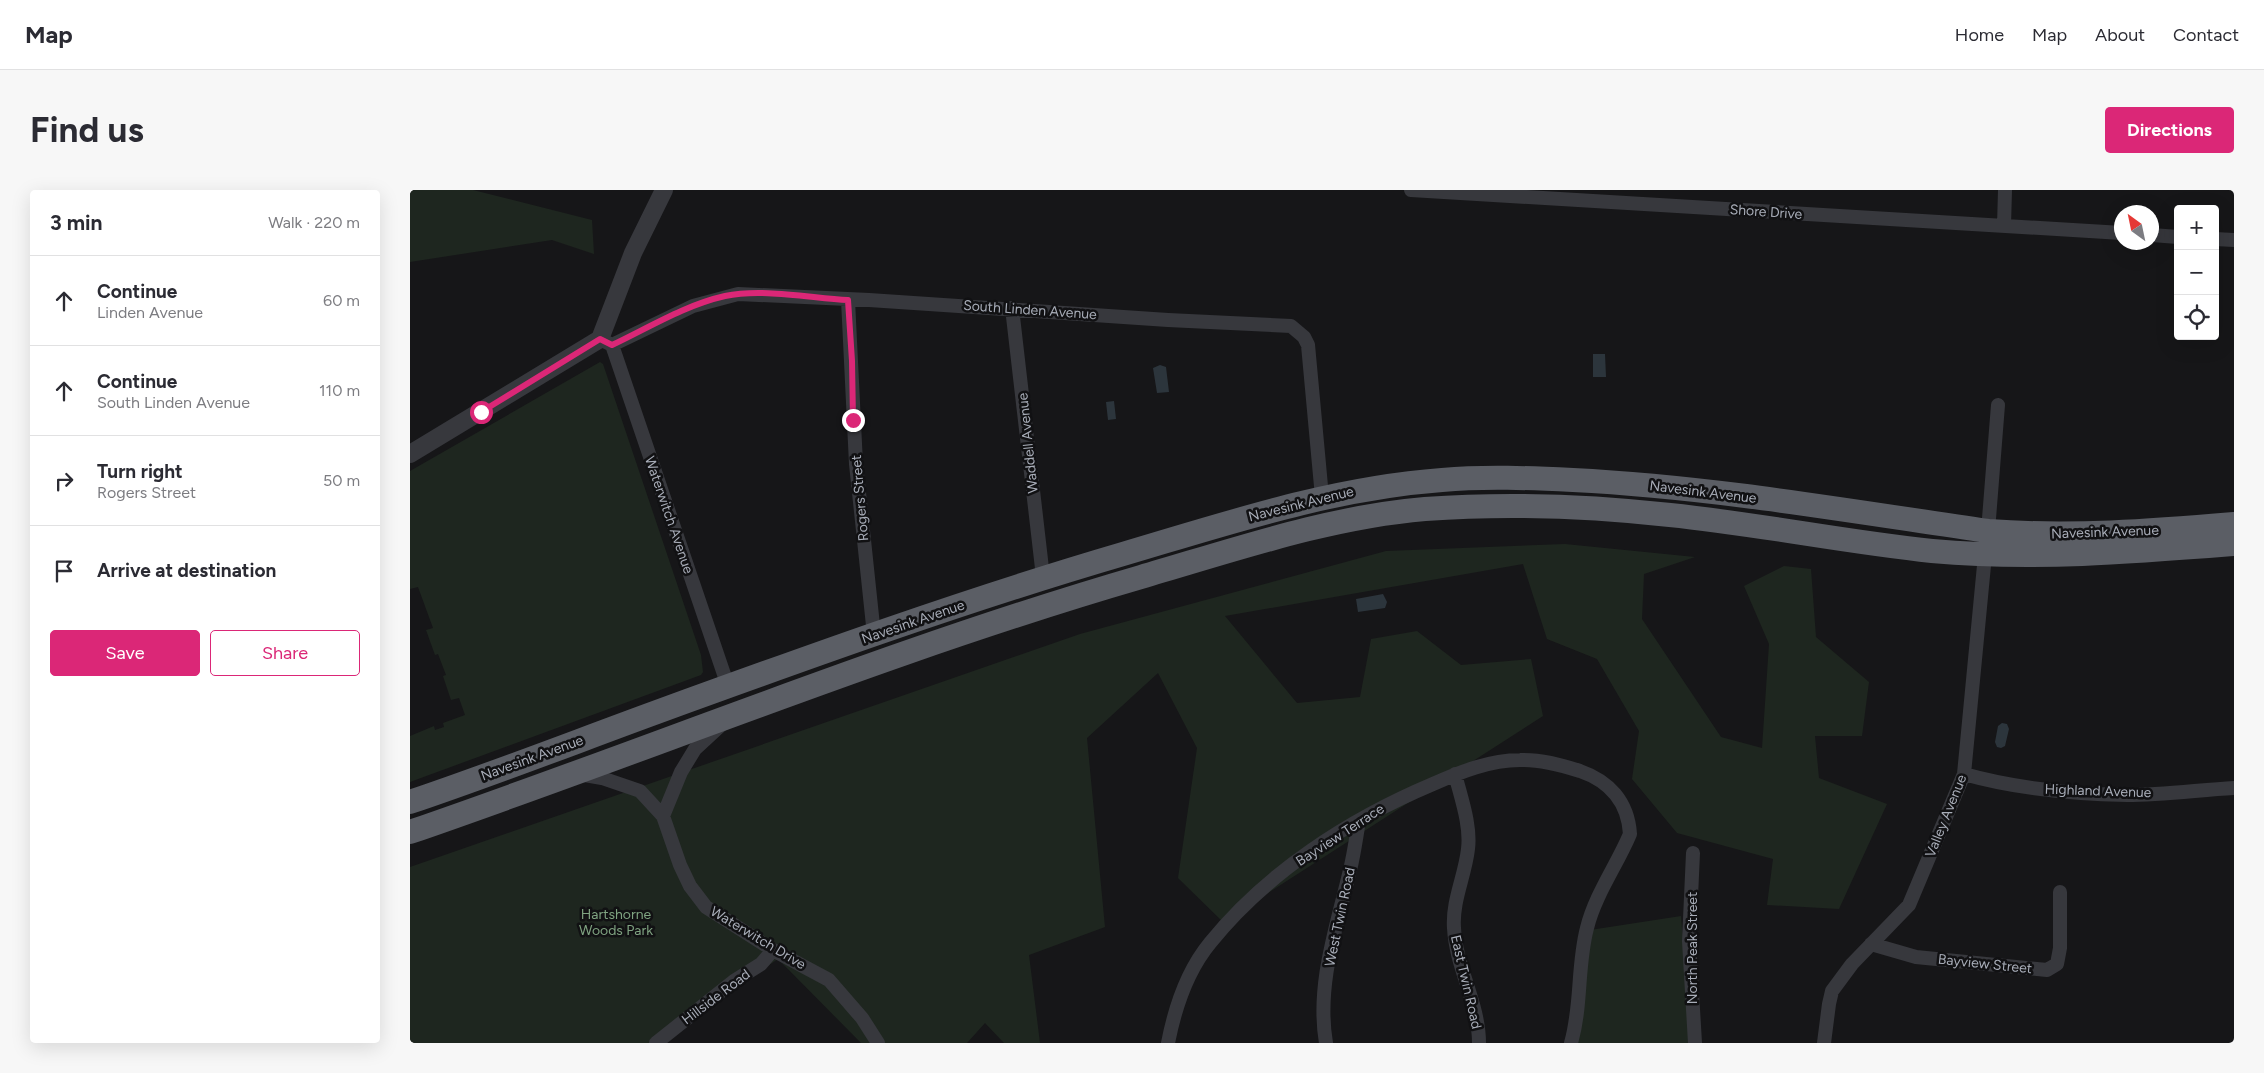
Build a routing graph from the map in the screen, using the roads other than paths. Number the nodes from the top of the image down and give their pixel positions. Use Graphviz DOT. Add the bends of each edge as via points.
graph roads {
  1 [pos="664,190"];
  2 [pos="1411,190"];
  3 [pos="2005,190"];
  4 [pos="1526,193"];
  5 [pos="2004,226"];
  6 [pos="2114,233"];
  7 [pos="2159,236"];
  8 [pos="2174,237"];
  9 [pos="2219,239"];
  10 [pos="2234,240"];
  11 [pos="848,300"];
  12 [pos="1012,308"];
  13 [pos="606,342"];
  14 [pos="1998,405"];
  15 [pos="410,454"];
  16 [pos="1322,498"];
  17 [pos="2234,524"];
  18 [pos="1988,531"];
  19 [pos="2234,544"];
  20 [pos="1985,555"];
  21 [pos="1043,578"];
  22 [pos="874,636"];
  23 [pos="728,686"];
  24 [pos="733,714"];
  25 [pos="573,773"];
  26 [pos="1455,774"];
  27 [pos="1964,774"];
  28 [pos="2234,788"];
  29 [pos="410,802"];
  30 [pos="663,816"];
  31 [pos="1359,821"];
  32 [pos="410,832"];
  33 [pos="1693,853"];
  34 [pos="2060,892"];
  35 [pos="1871,944"];
  36 [pos="773,950"];
  37 [pos="656,1043"];
  38 [pos="878,1043"];
  39 [pos="1168,1043"];
  40 [pos="1326,1043"];
  41 [pos="1479,1043"];
  42 [pos="1571,1043"];
  43 [pos="1695,1043"];
  44 [pos="1824,1043"];
  1 -- 13 [label="street" via="633,253"];
  2 -- 4 [label="street, Shore Drive"];
  3 -- 5 [label="street"];
  4 -- 5 [label="street, Shore Drive"];
  5 -- 6 [label="street, Shore Drive"];
  7 -- 8 [label="street"];
  9 -- 10 [label="street"];
  11 -- 12 [label="street, South Linden Avenue"];
  11 -- 13 [label="street, South Linden Avenue" via="765,294 726,296"];
  11 -- 22 [label="street, Rogers Street" via="856,464"];
  12 -- 16 [label="street, South Linden Avenue" via="1291,326 1304,336 1308,345"];
  12 -- 21 [label="street, Waddell Avenue"];
  13 -- 15 [label="street"];
  13 -- 23 [label="street, Waterwitch Avenue"];
  14 -- 18 [label="street"];
  16 -- 18 [label="highway, Navesink Avenue" via="1390,484 1447,479 1602,481 1695,490"];
  16 -- 21 [label="highway, Navesink Avenue"];
  17 -- 18 [label="highway, Navesink Avenue" via="2080,534"];
  19 -- 20 [label="highway, Navesink Avenue" via="2094,554"];
  20 -- 24 [label="highway, Navesink Avenue" via="1620,510 1478,506 1391,513 1280,538 1089,592"];
  20 -- 27 [label="street, Valley Avenue"];
  21 -- 22 [label="highway, Navesink Avenue"];
  22 -- 23 [label="highway, Navesink Avenue"];
  23 -- 29 [label="highway, Navesink Avenue"];
  24 -- 25 [label="highway, Navesink Avenue"];
  24 -- 30 [label="street" via="696,749 681,772"];
  25 -- 30 [label="street" via="602,778 640,792"];
  25 -- 32 [label="highway, Navesink Avenue"];
  26 -- 31 [label="street, Bayview Terrace" via="1390,802"];
  26 -- 41 [label="street, East Twin Road" via="1468,832 1468,850 1454,928 1459,961 1476,1012"];
  26 -- 42 [label="street, Bayview Terrace" via="1497,762 1520,760 1560,765 1599,780 1615,793 1624,806 1630,834 1587,927 1579,1005"];
  27 -- 28 [label="street, Highland Avenue" via="2000,784 2083,793 2128,795"];
  27 -- 35 [label="street, Valley Avenue" via="1914,898"];
  30 -- 36 [label="street, Waterwitch Drive" via="680,865 698,898 706,907"];
  31 -- 39 [label="street, Bayview Terrace" via="1316,847 1259,892 1216,937 1189,977"];
  31 -- 40 [label="street, West Twin Road" via="1332,938 1325,991 1323,1028"];
  33 -- 43 [label="street, North Peak Street" via="1689,941"];
  34 -- 35 [label="street, Bayview Street" via="2060,948 2057,964 2047,970 1916,957"];
  35 -- 44 [label="street, Valley Avenue" via="1832,991"];
  36 -- 37 [label="street, Hillside Road" via="761,964 734,981"];
  36 -- 38 [label="street, Waterwitch Drive" via="828,980 862,1018"];
}
